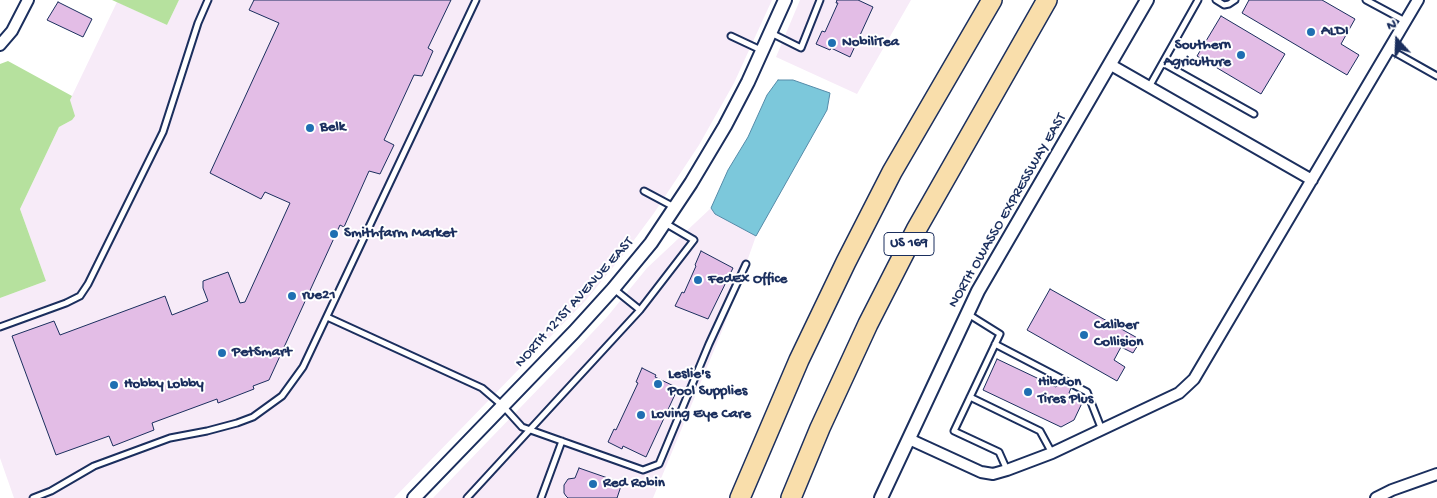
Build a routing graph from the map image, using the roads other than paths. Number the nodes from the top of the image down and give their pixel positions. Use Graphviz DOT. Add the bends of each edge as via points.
graph roads {
  1 [pos="28,0"];
  2 [pos="208,0"];
  3 [pos="476,0"];
  4 [pos="785,0"];
  5 [pos="820,0"];
  6 [pos="992,0"];
  7 [pos="1047,0"];
  8 [pos="1147,0"];
  9 [pos="1198,0"];
  10 [pos="1216,0"];
  11 [pos="1236,0"];
  12 [pos="1366,0"];
  13 [pos="1418,0"];
  14 [pos="1406,21"];
  15 [pos="12,32"];
  16 [pos="771,33"];
  17 [pos="0,34"];
  18 [pos="732,36"];
  19 [pos="0,45"];
  20 [pos="1389,49"];
  21 [pos="763,51"];
  22 [pos="1162,63"];
  23 [pos="1110,65"];
  24 [pos="1437,76"];
  25 [pos="1149,87"];
  26 [pos="1254,114"];
  27 [pos="1312,180"];
  28 [pos="644,191"];
  29 [pos="674,207"];
  30 [pos="665,222"];
  31 [pos="746,264"];
  32 [pos="613,289"];
  33 [pos="640,310"];
  34 [pos="967,314"];
  35 [pos="327,317"];
  36 [pos="0,327"];
  37 [pos="994,344"];
  38 [pos="970,397"];
  39 [pos="503,406"];
  40 [pos="531,430"];
  41 [pos="1102,430"];
  42 [pos="909,438"];
  43 [pos="562,441"];
  44 [pos="1052,453"];
  45 [pos="1007,470"];
  46 [pos="1437,474"];
  47 [pos="32,498"];
  48 [pos="414,498"];
  49 [pos="467,498"];
  50 [pos="541,498"];
  51 [pos="740,498"];
  52 [pos="791,498"];
  53 [pos="881,498"];
  54 [pos="1376,498"];
  1 -- 15 [label="street"];
  2 -- 36 [label="lane" via="163,132 84,290 80,296 66,303"];
  3 -- 35 [label="lane"];
  4 -- 16 [label="street, NORTH 121ST AVENUE EAST"];
  5 -- 16 [label="lane" via="801,48"];
  6 -- 51 [label="highway, US 169" via="892,172 846,262 798,360"];
  7 -- 52 [label="highway, US 169" via="916,230 868,324"];
  8 -- 23 [label="street, NORTH OWASSO EXPRESSWAY EAST"];
  9 -- 22 [label="lane"];
  10 -- 11 [label="lane" via="1224,5"];
  12 -- 14 [label="lane"];
  13 -- 14 [label="street"];
  14 -- 20 [label="street"];
  15 -- 17 [label="street"];
  15 -- 19 [label="street"];
  16 -- 21 [label="street, NORTH 121ST AVENUE EAST"];
  18 -- 21 [label="lane"];
  20 -- 24 [label="lane"];
  20 -- 27 [label="street"];
  21 -- 29 [label="street, NORTH 121ST AVENUE EAST" via="725,126"];
  22 -- 25 [label="lane"];
  22 -- 26 [label="lane"];
  23 -- 25 [label="street"];
  23 -- 34 [label="street, NORTH OWASSO EXPRESSWAY EAST"];
  25 -- 27 [label="street"];
  27 -- 41 [label="street" via="1194,379 1179,394"];
  28 -- 29 [label="lane"];
  29 -- 30 [label="street, NORTH 121ST AVENUE EAST"];
  30 -- 32 [label="street, NORTH 121ST AVENUE EAST"];
  30 -- 33 [label="lane" via="694,240"];
  31 -- 43 [label="lane" via="659,464 643,470"];
  32 -- 33 [label="lane"];
  32 -- 39 [label="street, NORTH 121ST AVENUE EAST"];
  33 -- 40 [label="lane"];
  34 -- 37 [label="lane" via="1000,334"];
  34 -- 42 [label="street, NORTH OWASSO EXPRESSWAY EAST"];
  35 -- 39 [label="lane" via="482,388"];
  35 -- 47 [label="lane" via="295,381 282,396 253,417 207,432 170,438 101,463"];
  37 -- 38 [label="lane"];
  37 -- 41 [label="lane" via="1087,392"];
  38 -- 44 [label="lane" via="1040,431"];
  38 -- 45 [label="lane" via="954,431 999,452"];
  39 -- 40 [label="lane" via="522,427"];
  39 -- 48 [label="street, NORTH 121ST AVENUE EAST"];
  40 -- 43 [label="lane"];
  40 -- 49 [label="lane"];
  41 -- 44 [label="street"];
  42 -- 45 [label="street" via="981,472 993,474"];
  42 -- 53 [label="street, NORTH OWASSO EXPRESSWAY EAST"];
  43 -- 50 [label="lane"];
  44 -- 45 [label="street"];
  46 -- 54 [label="street"];
}
